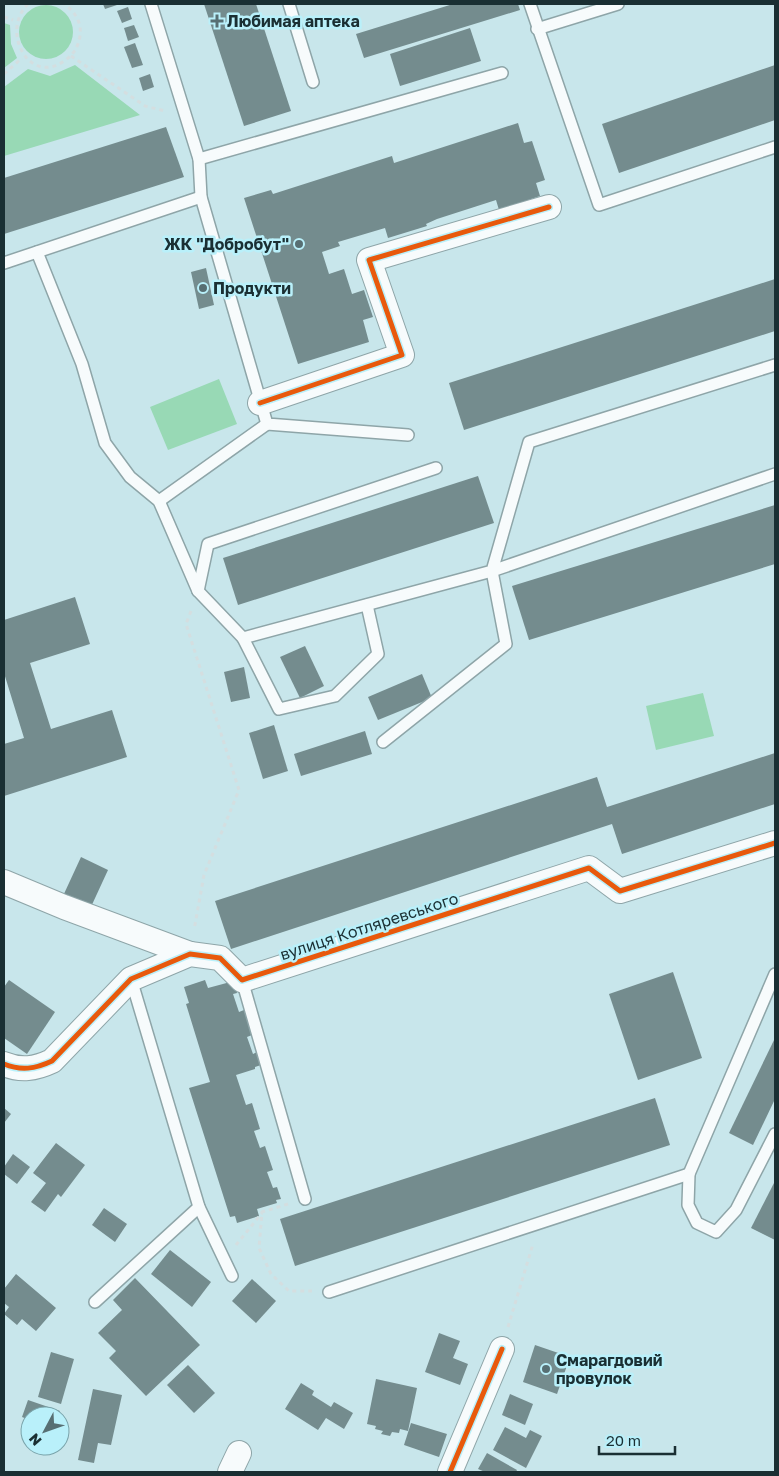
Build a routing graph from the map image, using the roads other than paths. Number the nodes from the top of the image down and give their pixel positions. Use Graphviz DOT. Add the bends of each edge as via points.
graph roads {
  1 [pos="151,4"];
  2 [pos="289,4"];
  3 [pos="530,4"];
  4 [pos="618,4"];
  5 [pos="537,29"];
  6 [pos="502,72"];
  7 [pos="313,82"];
  8 [pos="775,148"];
  9 [pos="199,159"];
  10 [pos="201,197"];
  11 [pos="549,206"];
  12 [pos="37,252"];
  13 [pos="4,263"];
  14 [pos="775,364"];
  15 [pos="264,414"];
  16 [pos="408,435"];
  17 [pos="436,468"];
  18 [pos="775,474"];
  19 [pos="159,501"];
  20 [pos="492,571"];
  21 [pos="198,591"];
  22 [pos="368,605"];
  23 [pos="242,638"];
  24 [pos="383,742"];
  25 [pos="775,843"];
  26 [pos="4,882"];
  27 [pos="190,954"];
  28 [pos="775,974"];
  29 [pos="131,979"];
  30 [pos="242,980"];
  31 [pos="4,1064"];
  32 [pos="775,1134"];
  33 [pos="689,1174"];
  34 [pos="305,1199"];
  35 [pos="200,1207"];
  36 [pos="232,1276"];
  37 [pos="329,1292"];
  38 [pos="95,1302"];
  39 [pos="502,1349"];
  40 [pos="450,1472"];
  1 -- 9 [label="lane"];
  2 -- 7 [label="lane"];
  3 -- 5 [label="lane"];
  4 -- 5 [label="lane"];
  5 -- 8 [label="lane" via="599,205"];
  6 -- 9 [label="lane"];
  9 -- 10 [label="lane"];
  10 -- 12 [label="lane"];
  10 -- 15 [label="lane"];
  11 -- 15 [label="street" via="369,260 402,355"];
  12 -- 13 [label="lane"];
  12 -- 19 [label="lane" via="82,364 105,443 130,477"];
  14 -- 20 [label="lane" via="528,442"];
  15 -- 16 [label="lane"];
  15 -- 19 [label="lane"];
  17 -- 21 [label="lane" via="208,544"];
  18 -- 20 [label="lane"];
  19 -- 21 [label="lane"];
  20 -- 22 [label="lane"];
  20 -- 24 [label="lane" via="506,644"];
  21 -- 23 [label="lane"];
  22 -- 23 [label="lane"];
  22 -- 23 [label="lane" via="378,654 335,696 279,709"];
  25 -- 30 [label="street, вулиця Котляревського" via="620,891 589,868"];
  26 -- 27 [label="street"];
  27 -- 29 [label="street"];
  27 -- 30 [label="street" via="220,958"];
  28 -- 33 [label="lane"];
  29 -- 31 [label="street" via="52,1061 38,1068 22,1069"];
  29 -- 35 [label="lane"];
  30 -- 34 [label="lane"];
  32 -- 33 [label="lane" via="736,1210 716,1232 697,1223 688,1206"];
  33 -- 37 [label="lane"];
  35 -- 36 [label="lane"];
  35 -- 38 [label="lane"];
  39 -- 40 [label="street"];
}
